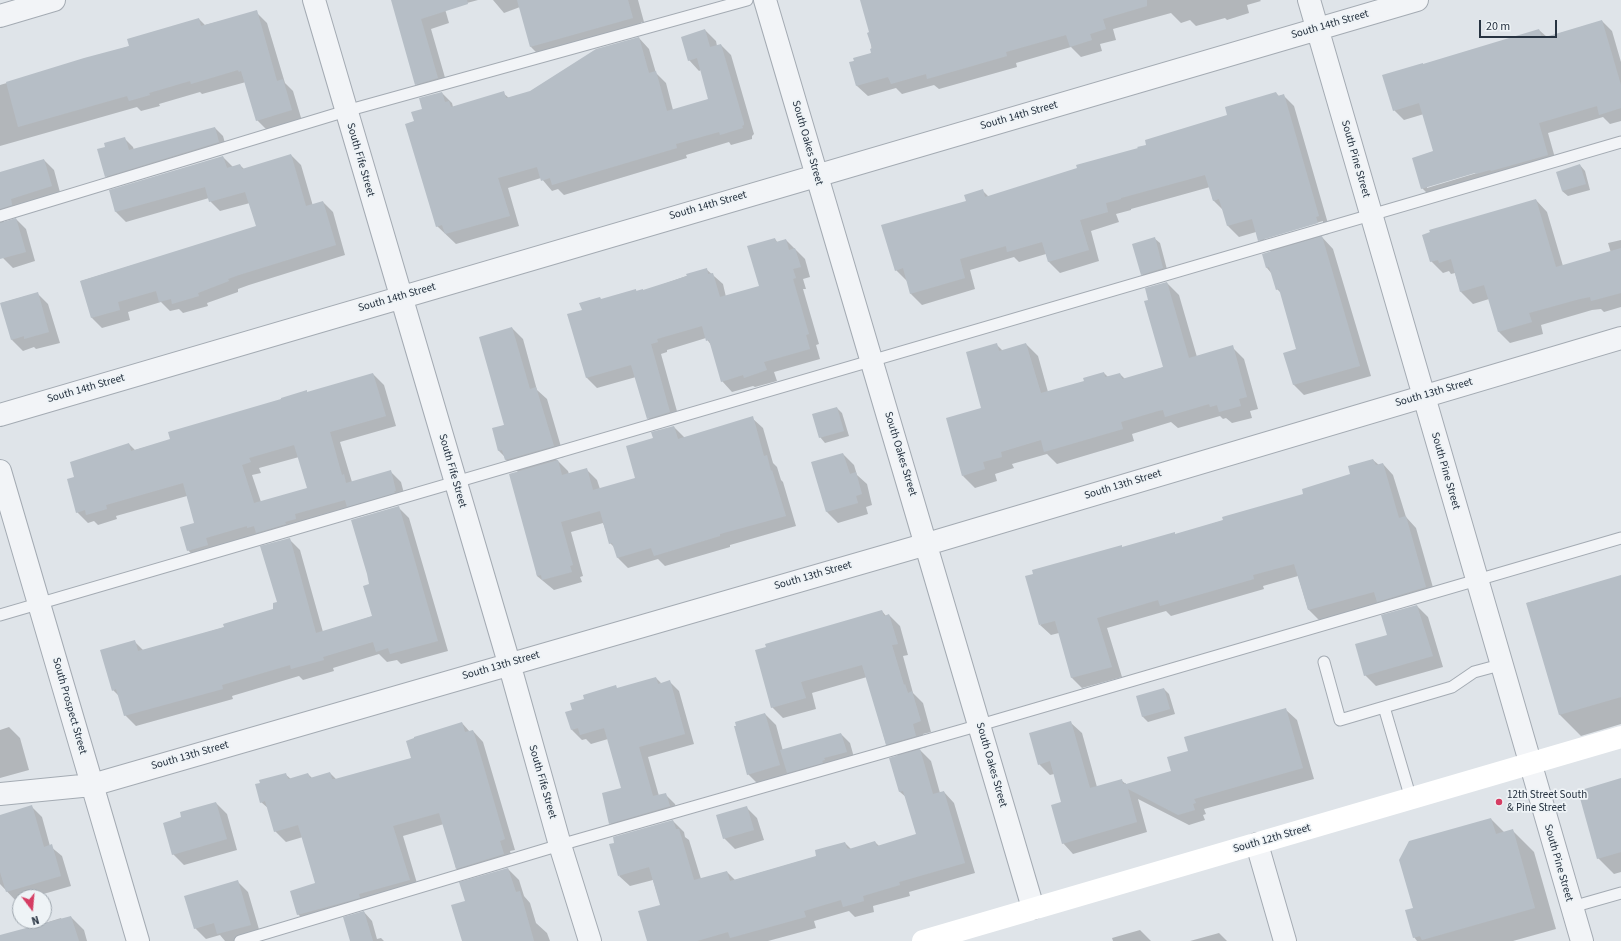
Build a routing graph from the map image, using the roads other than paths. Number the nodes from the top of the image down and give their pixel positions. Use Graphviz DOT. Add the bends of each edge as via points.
graph roads {
  1 [pos="54,0"];
  2 [pos="314,0"];
  3 [pos="747,0"];
  4 [pos="765,0"];
  5 [pos="1309,0"];
  6 [pos="1417,0"];
  7 [pos="0,16"];
  8 [pos="1318,29"];
  9 [pos="346,111"];
  10 [pos="1621,142"];
  11 [pos="816,175"];
  12 [pos="1371,214"];
  13 [pos="0,216"];
  14 [pos="400,297"];
  15 [pos="1621,338"];
  16 [pos="871,360"];
  17 [pos="1423,396"];
  18 [pos="0,415"];
  19 [pos="0,471"];
  20 [pos="455,482"];
  21 [pos="1621,538"];
  22 [pos="927,544"];
  23 [pos="1476,580"];
  24 [pos="39,603"];
  25 [pos="0,615"];
  26 [pos="1324,662"];
  27 [pos="509,663"];
  28 [pos="1500,664"];
  29 [pos="1384,707"];
  30 [pos="980,725"];
  31 [pos="1621,737"];
  32 [pos="1529,764"];
  33 [pos="92,785"];
  34 [pos="0,794"];
  35 [pos="1411,799"];
  36 [pos="1257,844"];
  37 [pos="560,845"];
  38 [pos="1621,893"];
  39 [pos="1572,907"];
  40 [pos="1033,908"];
  41 [pos="934,939"];
  42 [pos="138,941"];
  43 [pos="240,941"];
  44 [pos="590,941"];
  45 [pos="1285,941"];
  46 [pos="1581,941"];
  1 -- 7 [label="street"];
  2 -- 9 [label="street, South Fife Street"];
  3 -- 9 [label="lane"];
  4 -- 11 [label="street, South Oakes Street"];
  5 -- 8 [label="street, South Pine Street"];
  6 -- 8 [label="street, South 14th Street"];
  8 -- 11 [label="street, South 14th Street"];
  8 -- 12 [label="street, South Pine Street"];
  9 -- 13 [label="lane"];
  9 -- 14 [label="street, South Fife Street"];
  10 -- 12 [label="lane"];
  11 -- 14 [label="street, South 14th Street"];
  11 -- 16 [label="street, South Oakes Street"];
  12 -- 16 [label="lane"];
  12 -- 17 [label="street, South Pine Street"];
  14 -- 18 [label="street, South 14th Street"];
  14 -- 20 [label="street, South Fife Street"];
  15 -- 17 [label="street, South 13th Street"];
  16 -- 20 [label="lane"];
  16 -- 22 [label="street, South Oakes Street"];
  17 -- 22 [label="street, South 13th Street"];
  17 -- 23 [label="street, South Pine Street"];
  19 -- 24 [label="street, South Prospect Street"];
  20 -- 24 [label="lane"];
  20 -- 27 [label="street, South Fife Street"];
  21 -- 23 [label="lane"];
  22 -- 27 [label="street, South 13th Street"];
  22 -- 30 [label="street, South Oakes Street"];
  23 -- 28 [label="street, South Pine Street"];
  23 -- 30 [label="lane"];
  24 -- 25 [label="lane"];
  24 -- 33 [label="street, South Prospect Street"];
  26 -- 29 [label="lane" via="1340,720"];
  27 -- 33 [label="street, South 13th Street"];
  27 -- 37 [label="street, South Fife Street"];
  28 -- 29 [label="lane" via="1474,672 1452,687"];
  28 -- 32 [label="street, South Pine Street"];
  29 -- 35 [label="lane"];
  30 -- 37 [label="lane"];
  30 -- 40 [label="street, South Oakes Street"];
  31 -- 32 [label="main road, South 12th Street"];
  32 -- 35 [label="main road, South 12th Street"];
  32 -- 39 [label="street, South Pine Street"];
  33 -- 34 [label="street, South 13th Street"];
  33 -- 42 [label="street, South Prospect Street"];
  35 -- 36 [label="main road, South 12th Street"];
  36 -- 40 [label="main road, South 12th Street"];
  36 -- 45 [label="street"];
  37 -- 43 [label="lane"];
  37 -- 44 [label="street, South Fife Street"];
  38 -- 39 [label="lane"];
  39 -- 46 [label="street, South Pine Street"];
  40 -- 41 [label="main road, South 12th Street"];
}
